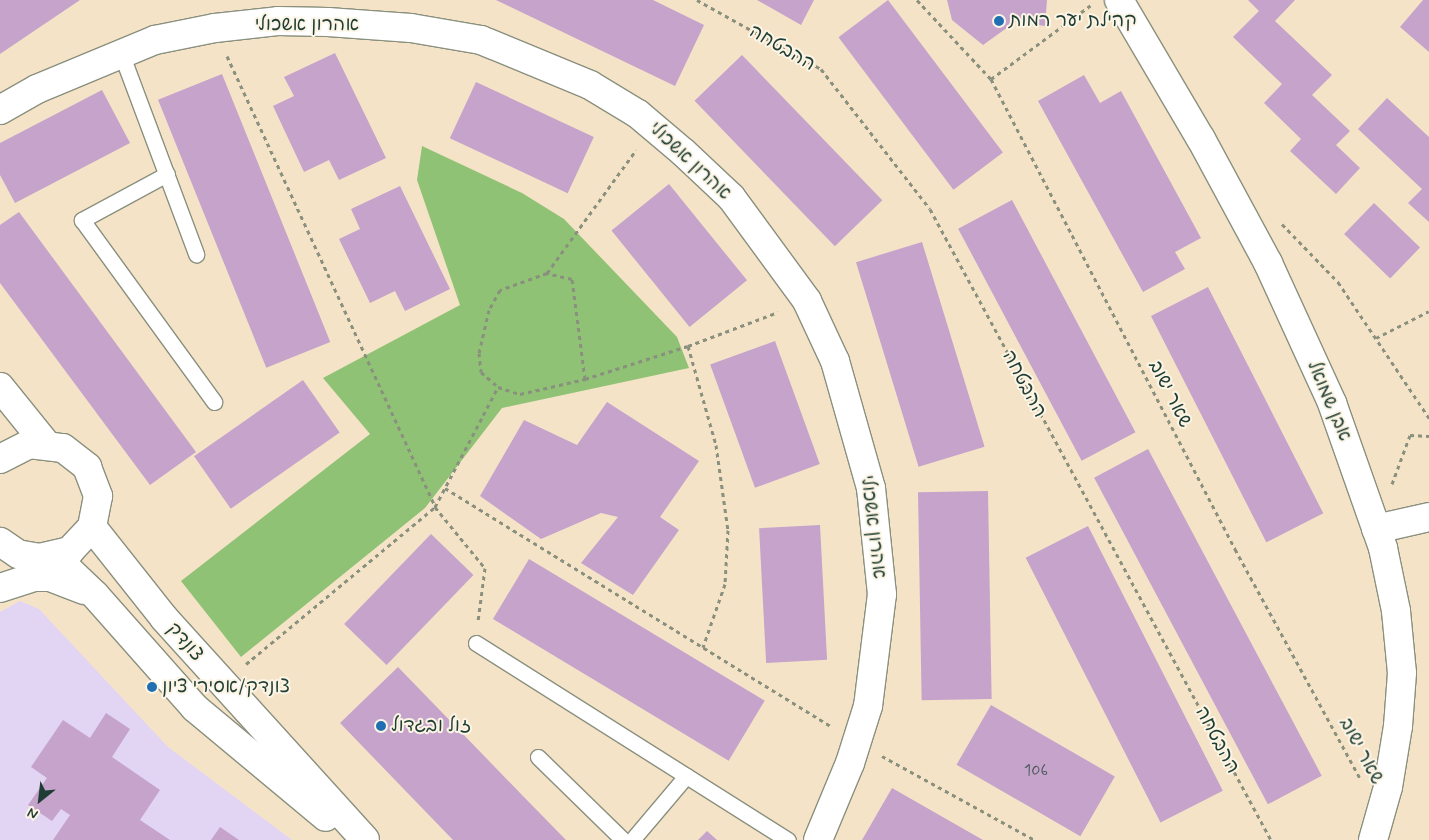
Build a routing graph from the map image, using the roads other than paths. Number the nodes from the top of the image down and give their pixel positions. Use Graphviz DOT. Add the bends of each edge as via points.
graph roads {
  1 [pos="1118,0"];
  2 [pos="312,11"];
  3 [pos="121,53"];
  4 [pos="0,110"];
  5 [pos="167,174"];
  6 [pos="196,254"];
  7 [pos="0,387"];
  8 [pos="214,402"];
  9 [pos="46,444"];
  10 [pos="0,459"];
  11 [pos="1429,517"];
  12 [pos="92,527"];
  13 [pos="1376,529"];
  14 [pos="6,555"];
  15 [pos="55,557"];
  16 [pos="0,588"];
  17 [pos="95,595"];
  18 [pos="476,644"];
  19 [pos="538,757"];
  20 [pos="686,776"];
  21 [pos="1377,828"];
  22 [pos="354,840"];
  23 [pos="365,840"];
  24 [pos="623,840"];
  25 [pos="632,840"];
  26 [pos="788,840"];
  27 [pos="818,840"];
  1 -- 13 [label="street, אבן שמואל" via="1201,139 1268,264 1332,403"];
  2 -- 3 [label="street, אהרון אשכולי" via="278,21 215,28 155,40"];
  2 -- 27 [label="street, אהרון אשכולי" via="481,40 590,85 653,126 731,197 807,300 835,361 856,429 871,488 882,594 868,706"];
  3 -- 4 [label="street, אהרון אשכולי" via="37,89"];
  3 -- 5 [label="lane"];
  5 -- 6 [label="lane"];
  5 -- 8 [label="lane" via="82,220"];
  7 -- 9 [label="street"];
  9 -- 10 [label="street" via="14,450"];
  9 -- 12 [label="street" via="63,448 87,467 98,496"];
  11 -- 13 [label="street"];
  12 -- 15 [label="street" via="82,541"];
  12 -- 23 [label="street, צונדק" via="135,584 222,684"];
  13 -- 21 [label="street, אבן שמואל" via="1396,611 1402,673 1398,726"];
  14 -- 15 [label="street"];
  15 -- 17 [label="street, צונדק"];
  16 -- 17 [label="street" via="24,579 50,577"];
  17 -- 22 [label="street, צונדק" via="195,708"];
  18 -- 20 [label="lane"];
  19 -- 24 [label="lane"];
  20 -- 25 [label="lane"];
  20 -- 26 [label="lane"];
}
